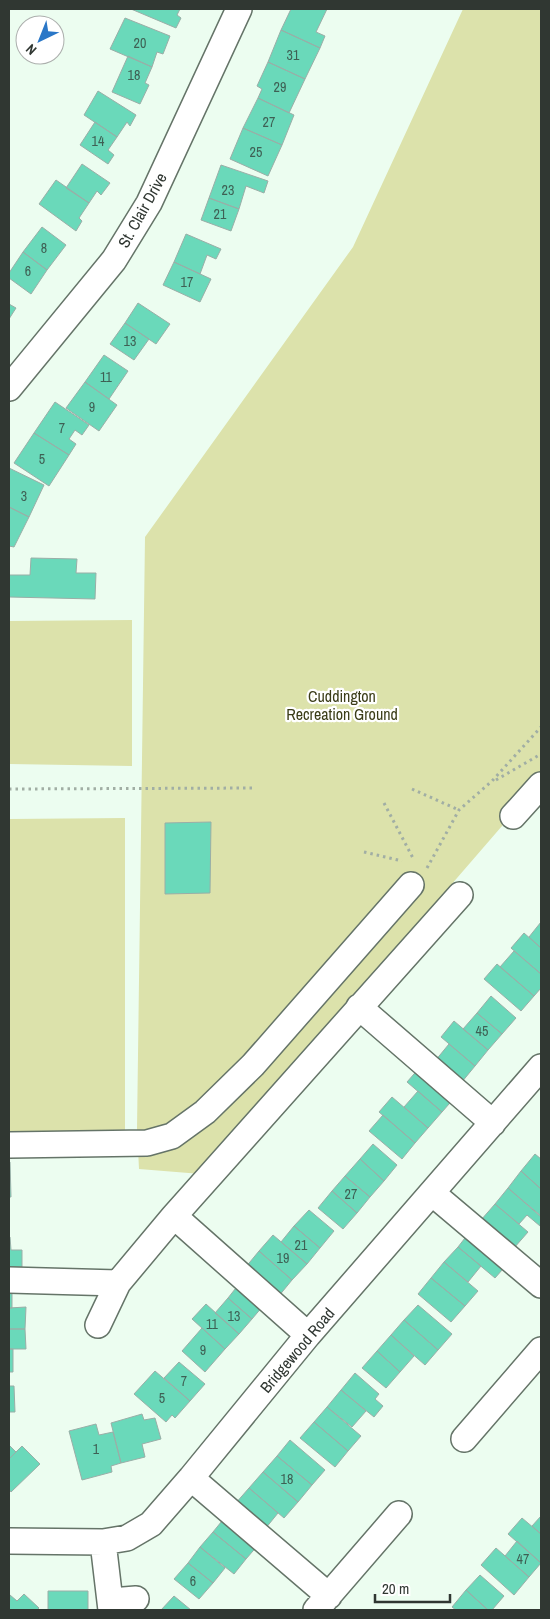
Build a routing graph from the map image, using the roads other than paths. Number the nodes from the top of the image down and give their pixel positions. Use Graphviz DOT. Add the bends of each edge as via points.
graph roads {
  1 [pos="239,9"];
  2 [pos="9,388"];
  3 [pos="541,785"];
  4 [pos="513,816"];
  5 [pos="420,873"];
  6 [pos="460,895"];
  7 [pos="359,1008"];
  8 [pos="541,1067"];
  9 [pos="493,1123"];
  10 [pos="9,1144"];
  11 [pos="432,1193"];
  12 [pos="174,1216"];
  13 [pos="9,1280"];
  14 [pos="118,1283"];
  15 [pos="541,1285"];
  16 [pos="98,1325"];
  17 [pos="308,1335"];
  18 [pos="536,1366"];
  19 [pos="464,1439"];
  20 [pos="191,1478"];
  21 [pos="399,1514"];
  22 [pos="9,1541"];
  23 [pos="103,1542"];
  24 [pos="136,1600"];
  25 [pos="323,1603"];
  26 [pos="111,1606"];
  1 -- 2 [label="street, St. Clair Drive" via="149,203 114,260"];
  3 -- 4 [label="street"];
  5 -- 10 [label="street" via="253,1065 205,1112 172,1136 147,1142"];
  6 -- 7 [label="street"];
  7 -- 9 [label="street"];
  7 -- 12 [label="street"];
  8 -- 9 [label="street, Bridgewood Road"];
  9 -- 11 [label="street, Bridgewood Road"];
  11 -- 15 [label="street"];
  11 -- 17 [label="street, Bridgewood Road"];
  12 -- 14 [label="street"];
  12 -- 17 [label="street"];
  13 -- 14 [label="street"];
  14 -- 16 [label="street"];
  17 -- 20 [label="street, Bridgewood Road"];
  18 -- 19 [label="street"];
  20 -- 23 [label="street, Bridgewood Road" via="151,1524 127,1538"];
  20 -- 25 [label="street"];
  21 -- 25 [label="street"];
  22 -- 23 [label="street, Bridgewood Road"];
  23 -- 26 [label="street"];
  24 -- 26 [label="street"];
}
